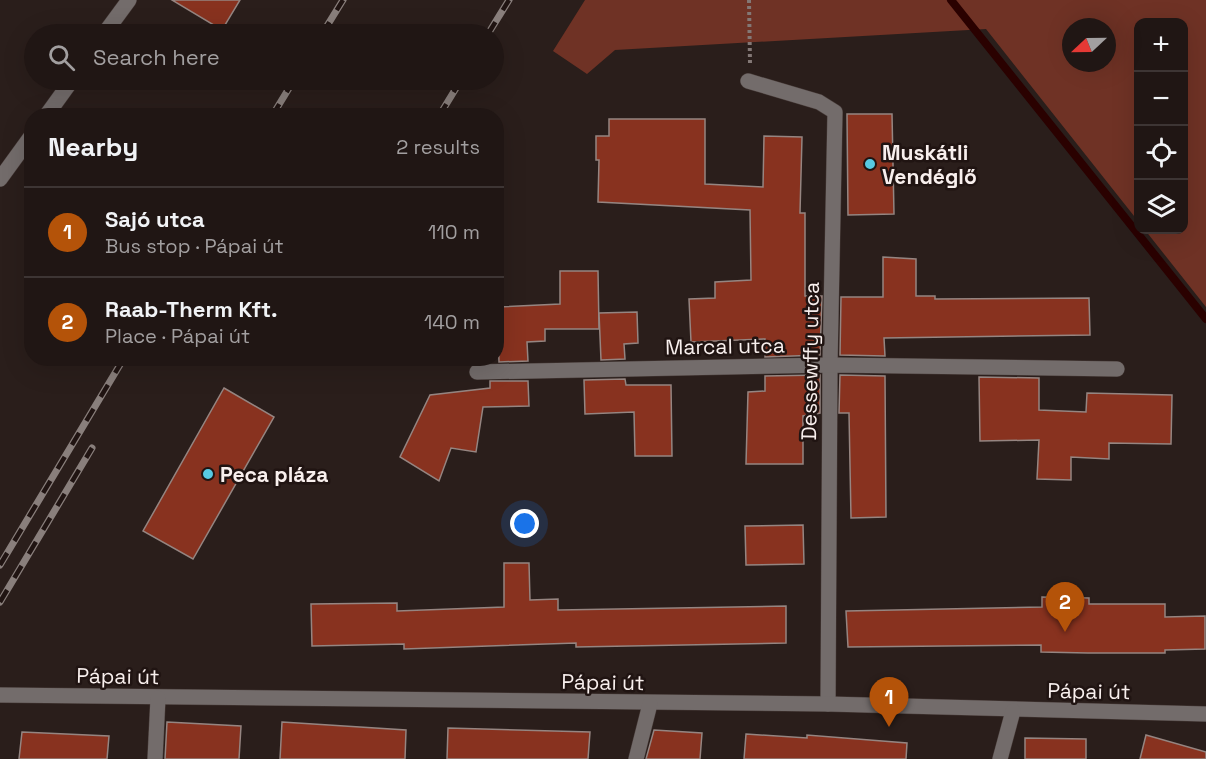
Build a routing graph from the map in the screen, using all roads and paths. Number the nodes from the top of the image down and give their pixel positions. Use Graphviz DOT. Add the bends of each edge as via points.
graph roads {
  1 [pos="129,0"];
  2 [pos="749,0"];
  3 [pos="111,24"];
  4 [pos="748,81"];
  5 [pos="65,90"];
  6 [pos="52,108"];
  7 [pos="24,146"];
  8 [pos="0,179"];
  9 [pos="830,365"];
  10 [pos="1117,369"];
  11 [pos="477,372"];
  12 [pos="0,694"];
  13 [pos="158,698"];
  14 [pos="650,704"];
  15 [pos="828,705"];
  16 [pos="1013,711"];
  17 [pos="1206,714"];
  18 [pos="155,759"];
  19 [pos="636,759"];
  20 [pos="1000,759"];
  1 -- 3 [label="street"];
  2 -- 4 [label="path"];
  4 -- 9 [label="street, Dessewffy utca" via="819,102 835,112"];
  5 -- 6 [label="street"];
  7 -- 8 [label="street"];
  9 -- 10 [label="street, Marcal utca"];
  9 -- 11 [label="street, Marcal utca"];
  9 -- 15 [label="street, Dessewffy utca"];
  12 -- 13 [label="street, Pápai út"];
  13 -- 14 [label="street, Pápai út"];
  13 -- 18 [label="street"];
  14 -- 15 [label="street, Pápai út"];
  14 -- 19 [label="street"];
  15 -- 16 [label="street, Pápai út"];
  16 -- 17 [label="street, Pápai út"];
  16 -- 20 [label="street"];
}
